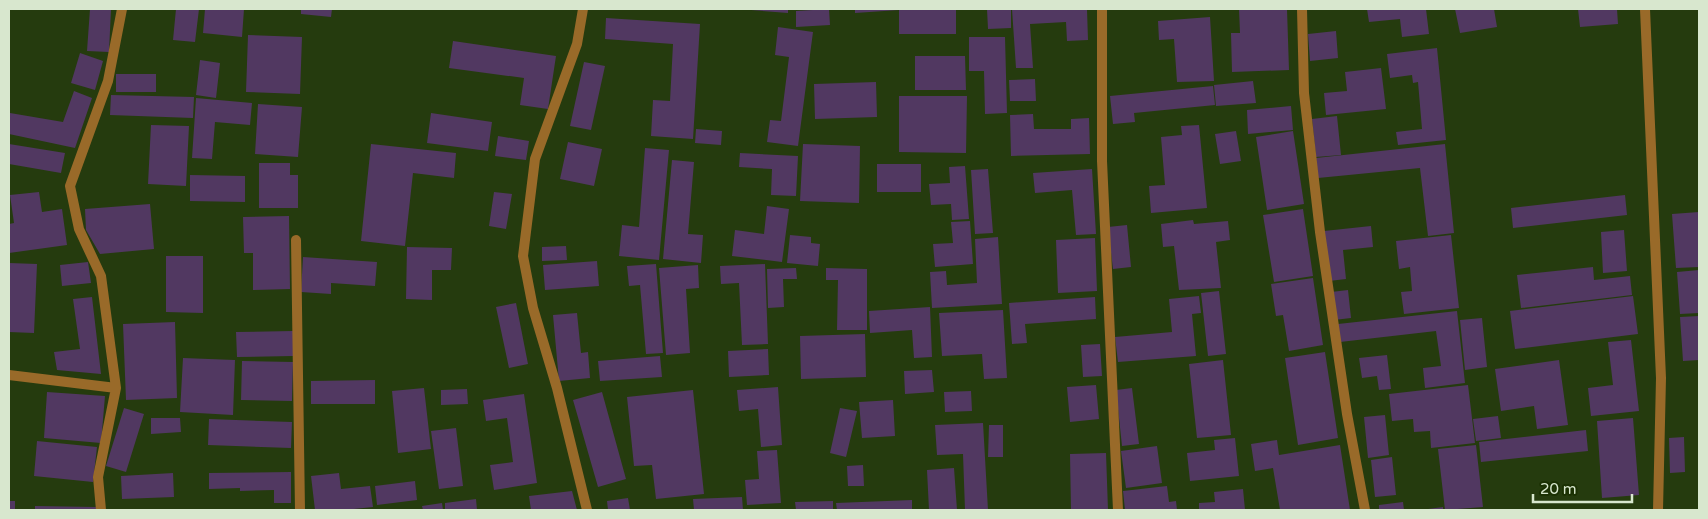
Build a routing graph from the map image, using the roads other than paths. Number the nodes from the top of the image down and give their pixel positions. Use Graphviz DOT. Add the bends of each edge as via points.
graph roads {
  1 [pos="122,9"];
  2 [pos="583,9"];
  3 [pos="1102,9"];
  4 [pos="1302,9"];
  5 [pos="1645,9"];
  6 [pos="296,240"];
  7 [pos="9,375"];
  8 [pos="116,388"];
  9 [pos="101,510"];
  10 [pos="300,510"];
  11 [pos="587,510"];
  12 [pos="1118,510"];
  13 [pos="1365,510"];
  14 [pos="1658,510"];
  1 -- 8 [label="street" via="108,81 70,186 79,229 101,276"];
  2 -- 11 [label="street" via="577,44 535,159 522,256"];
  3 -- 12 [label="street" via="1102,161"];
  4 -- 13 [label="street" via="1304,93 1320,232"];
  5 -- 14 [label="street" via="1661,378"];
  6 -- 10 [label="street"];
  7 -- 8 [label="street"];
  8 -- 9 [label="street" via="98,477"];
}
